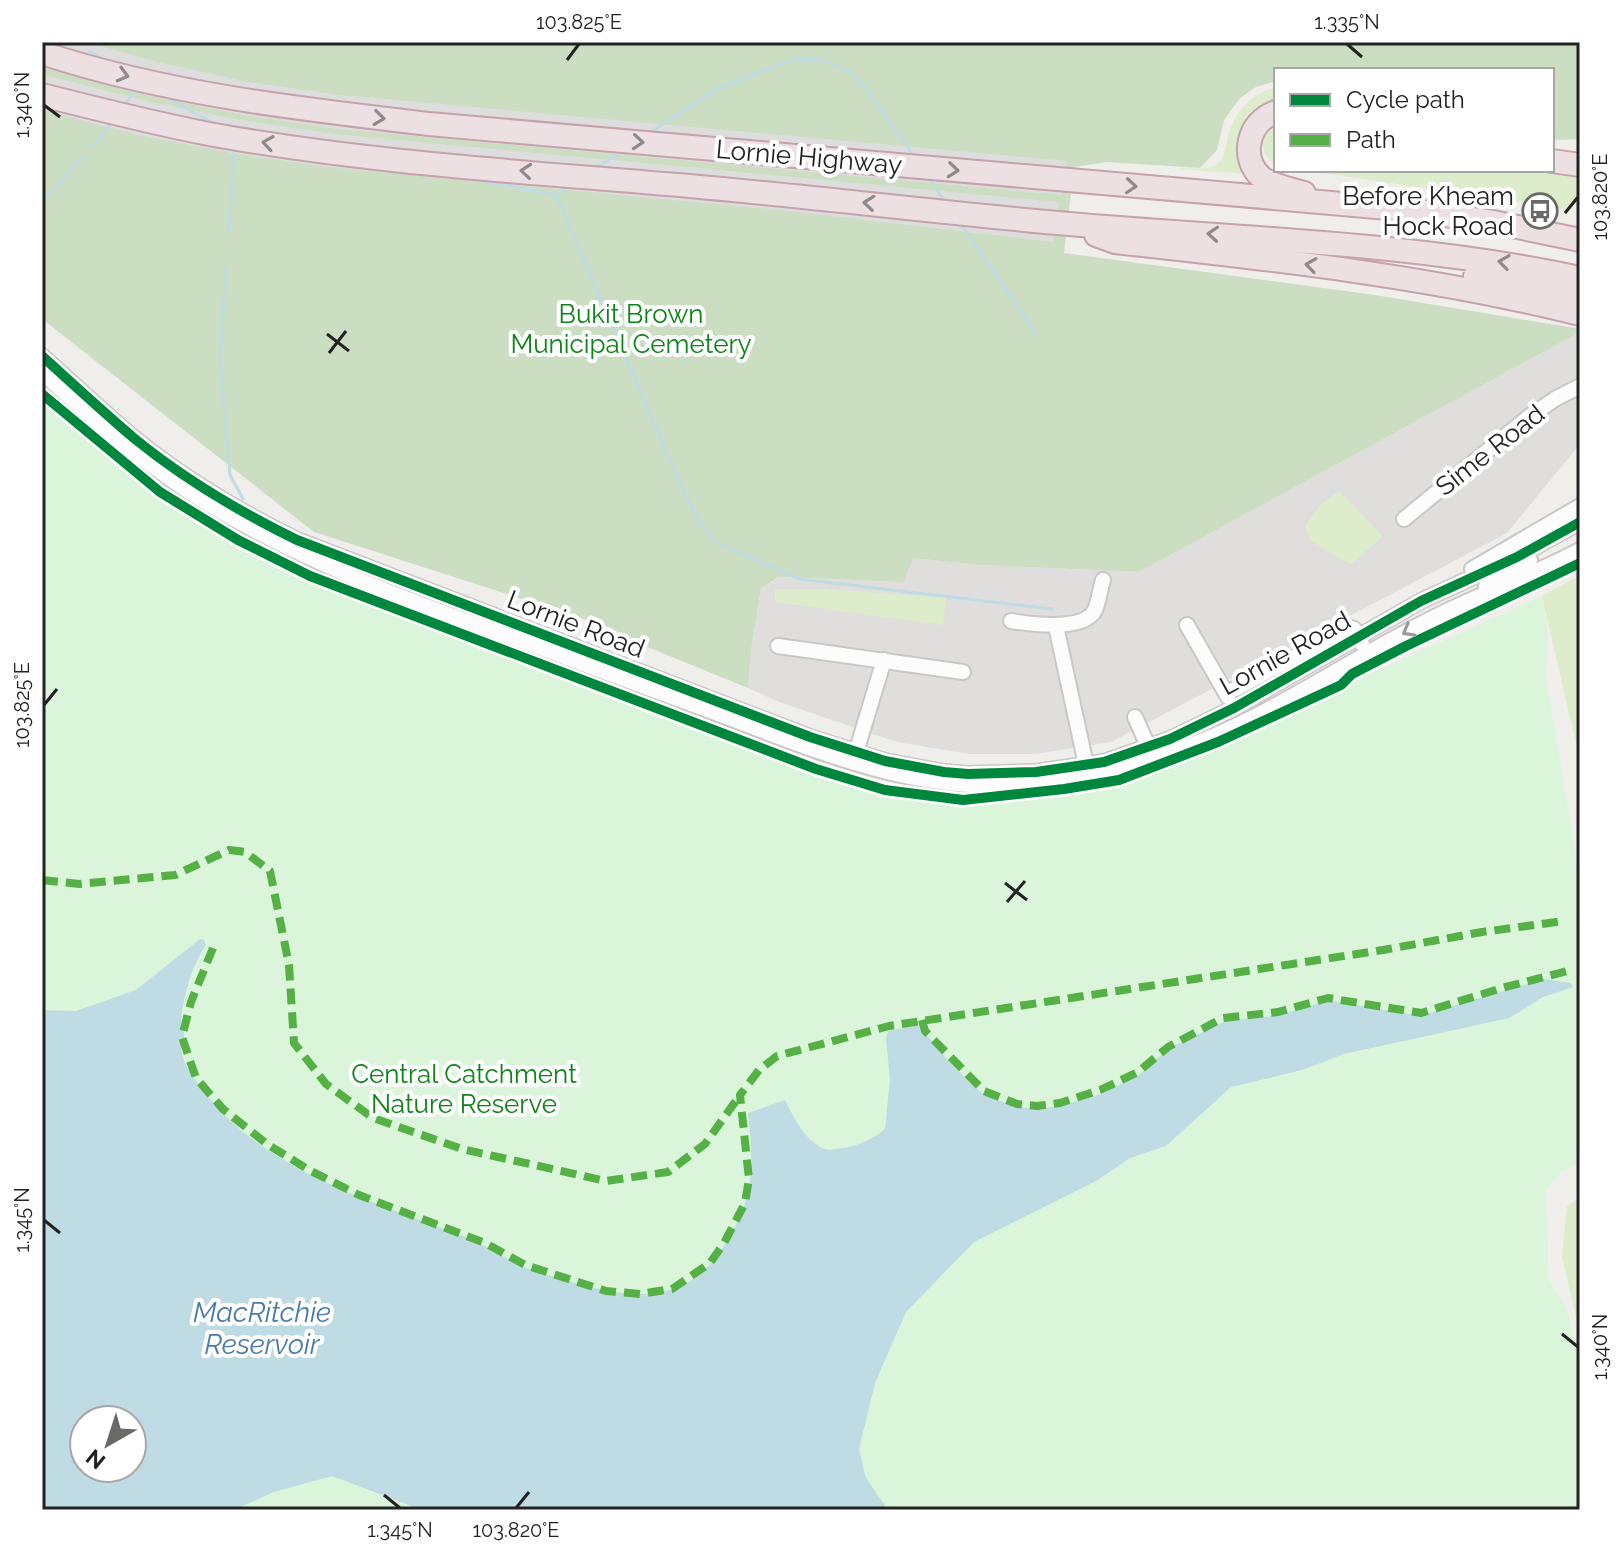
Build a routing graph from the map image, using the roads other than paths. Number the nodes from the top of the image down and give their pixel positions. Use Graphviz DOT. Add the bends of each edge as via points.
graph roads {
  1 [pos="42,53"];
  2 [pos="42,95"];
  3 [pos="1274,113"];
  4 [pos="1554,161"];
  5 [pos="1580,165"];
  6 [pos="1347,206"];
  7 [pos="1061,223"];
  8 [pos="1291,240"];
  9 [pos="1580,240"];
  10 [pos="1580,278"];
  11 [pos="1580,297"];
  12 [pos="1580,314"];
  13 [pos="42,356"];
  14 [pos="42,373"];
  15 [pos="1580,386"];
  16 [pos="1580,506"];
  17 [pos="1404,519"];
  18 [pos="1580,522"];
  19 [pos="1580,531"];
  20 [pos="1580,550"];
  21 [pos="1103,580"];
  22 [pos="1439,592"];
  23 [pos="1477,595"];
  24 [pos="437,602"];
  25 [pos="1011,621"];
  26 [pos="1187,625"];
  27 [pos="1056,626"];
  28 [pos="1359,637"];
  29 [pos="778,646"];
  30 [pos="1362,656"];
  31 [pos="884,660"];
  32 [pos="963,672"];
  33 [pos="1257,675"];
  34 [pos="1225,692"];
  35 [pos="1256,696"];
  36 [pos="1234,708"];
  37 [pos="1135,717"];
  38 [pos="1199,725"];
  39 [pos="1206,739"];
  40 [pos="1151,752"];
  41 [pos="854,758"];
  42 [pos="1087,770"];
  1 -- 6 [label="highway, Lornie Highway, one-way" via="138,79 308,110"];
  7 -- 2 [label="highway, Lornie Highway, one-way" via="301,148 197,131"];
  3 -- 6 [label="highway" via="1261,120 1250,137 1254,168 1268,182"];
  4 -- 5 [label="highway"];
  6 -- 9 [label="highway, Lornie Highway" via="1411,210"];
  8 -- 7 [label="highway, Lornie Highway, one-way"];
  12 -- 7 [label="highway, one-way" via="1372,274 1115,242"];
  10 -- 8 [label="highway, Lornie Highway, one-way" via="1511,263"];
  8 -- 11 [label="highway"];
  13 -- 24 [label="street, Lornie Road" via="136,440 222,499 297,540"];
  14 -- 24 [label="street, Lornie Road" via="175,484 221,512 291,550"];
  15 -- 17 [label="street, Sime Road" via="1530,416"];
  16 -- 22 [label="street"];
  18 -- 22 [label="street"];
  19 -- 23 [label="street"];
  20 -- 23 [label="street, Lornie Road"];
  21 -- 27 [label="street" via="1094,613"];
  22 -- 28 [label="street, Lornie Road"];
  23 -- 30 [label="street, Lornie Road, one-way"];
  24 -- 41 [label="street, Lornie Road"];
  25 -- 27 [label="street"];
  26 -- 34 [label="street, Lornie Road"];
  27 -- 42 [label="street"];
  28 -- 30 [label="street"];
  28 -- 33 [label="street, Lornie Road" via="1348,627"];
  28 -- 35 [label="street, Lornie Road"];
  29 -- 31 [label="street"];
  30 -- 39 [label="street, Lornie Road"];
  31 -- 32 [label="street"];
  31 -- 41 [label="street"];
  33 -- 34 [label="street, Lornie Road"];
  33 -- 35 [label="street, Lornie Road"];
  34 -- 36 [label="street, Lornie Road"];
  35 -- 36 [label="street, Lornie Road"];
  36 -- 38 [label="street, Lornie Road"];
  37 -- 40 [label="street"];
  38 -- 39 [label="street"];
  38 -- 40 [label="street, Lornie Road"];
  39 -- 40 [label="street, Lornie Road"];
  40 -- 42 [label="street, Lornie Road"];
  41 -- 42 [label="street, Lornie Road" via="968,774"];
}
